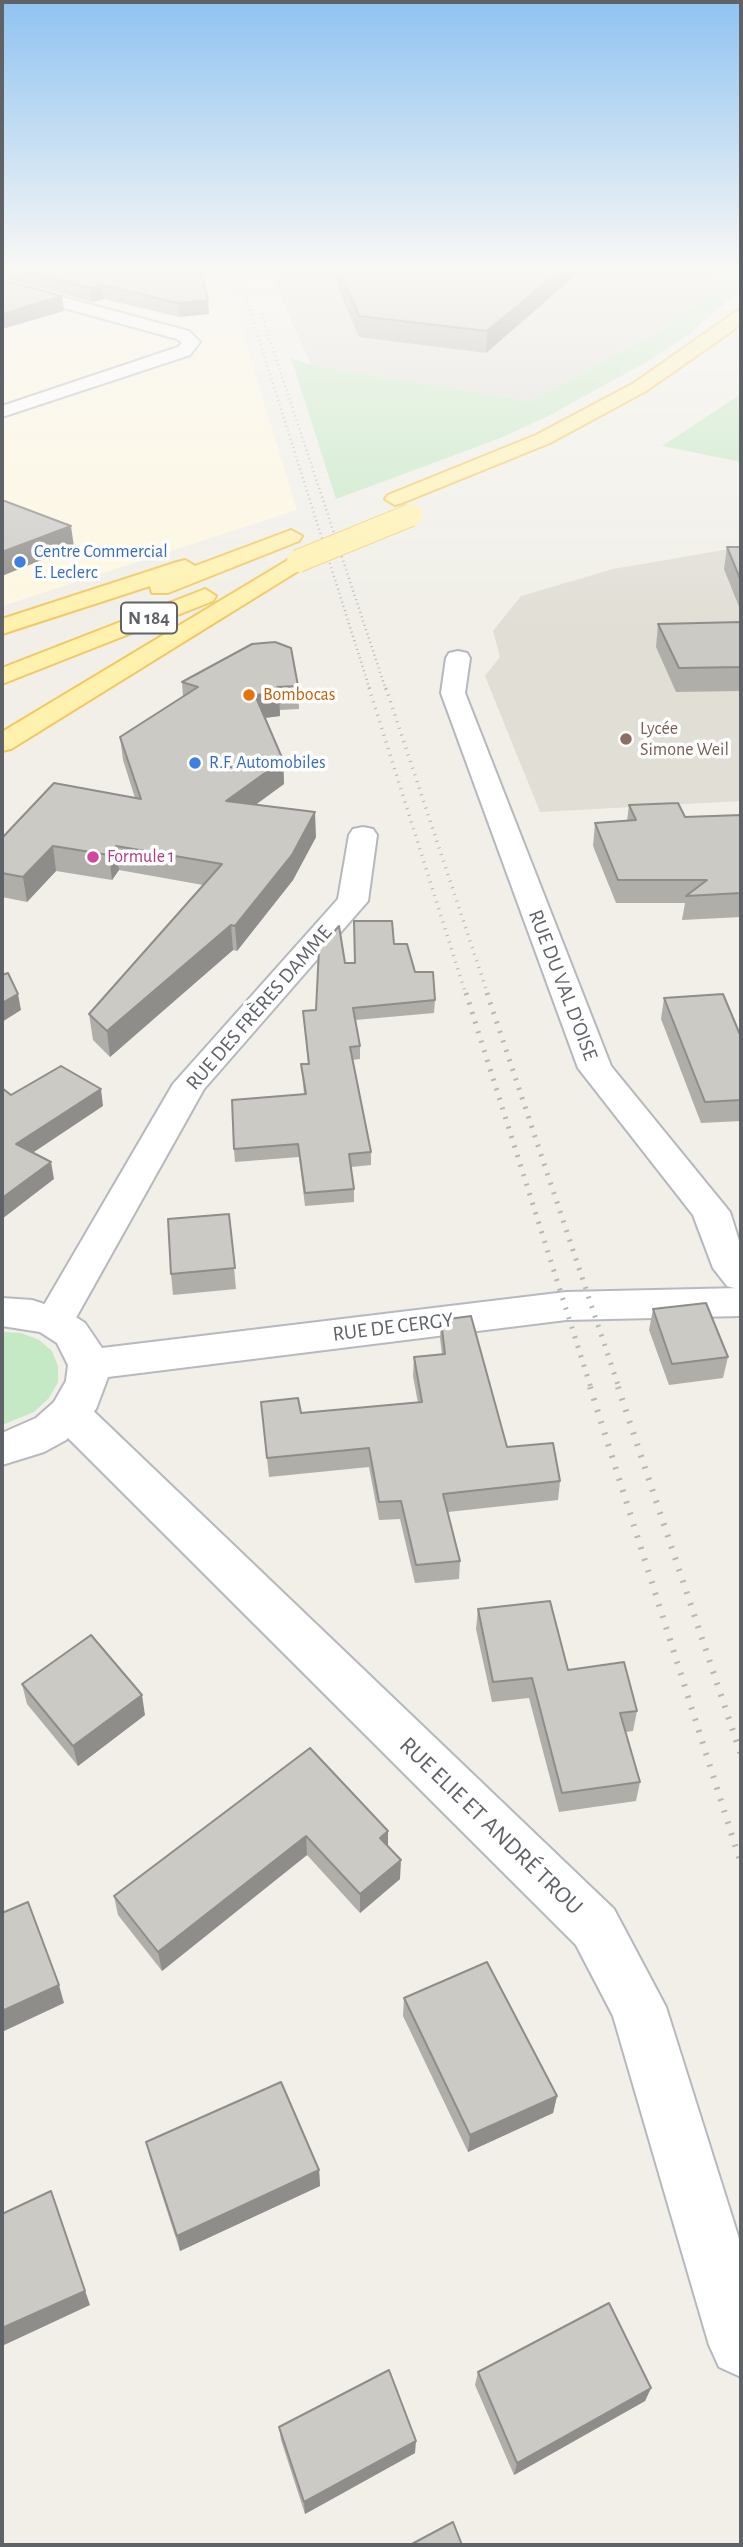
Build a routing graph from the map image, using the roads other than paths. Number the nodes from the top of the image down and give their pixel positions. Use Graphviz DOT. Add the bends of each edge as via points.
graph roads {
  1 [pos="80,386"];
  2 [pos="642,386"];
  3 [pos="2,412"];
  4 [pos="388,501"];
  5 [pos="417,512"];
  6 [pos="317,527"];
  7 [pos="298,561"];
  8 [pos="5,637"];
  9 [pos="458,658"];
  10 [pos="2,677"];
  11 [pos="2,743"];
  12 [pos="363,835"];
  13 [pos="741,1277"];
  14 [pos="741,1302"];
  15 [pos="2,1312"];
  16 [pos="54,1322"];
  17 [pos="88,1365"];
  18 [pos="33,1434"];
  19 [pos="2,1478"];
  20 [pos="741,2345"];
  1 -- 3 [label="street"];
  2 -- 4 [label="main road" via="543,439"];
  5 -- 7 [label="main road, N 184, bridge"];
  6 -- 8 [label="main road, N 184"];
  7 -- 10 [label="main road, N 184"];
  7 -- 11 [label="main road"];
  9 -- 13 [label="street, RUE DU VAL D'OISE" via="453,693 595,1068 711,1212 726,1259"];
  12 -- 16 [label="street, RUE DES FRÈRES DAMME" via="353,901 190,1084"];
  14 -- 17 [label="street, RUE DE CERGY" via="566,1307"];
  15 -- 16 [label="street" via="32,1314"];
  16 -- 17 [label="street" via="71,1333"];
  17 -- 18 [label="street" via="81,1398"];
  18 -- 19 [label="street"];
  18 -- 20 [label="street, RUE ELIE ET ANDRÉ TROU" via="595,1927 638,2007"];
}
